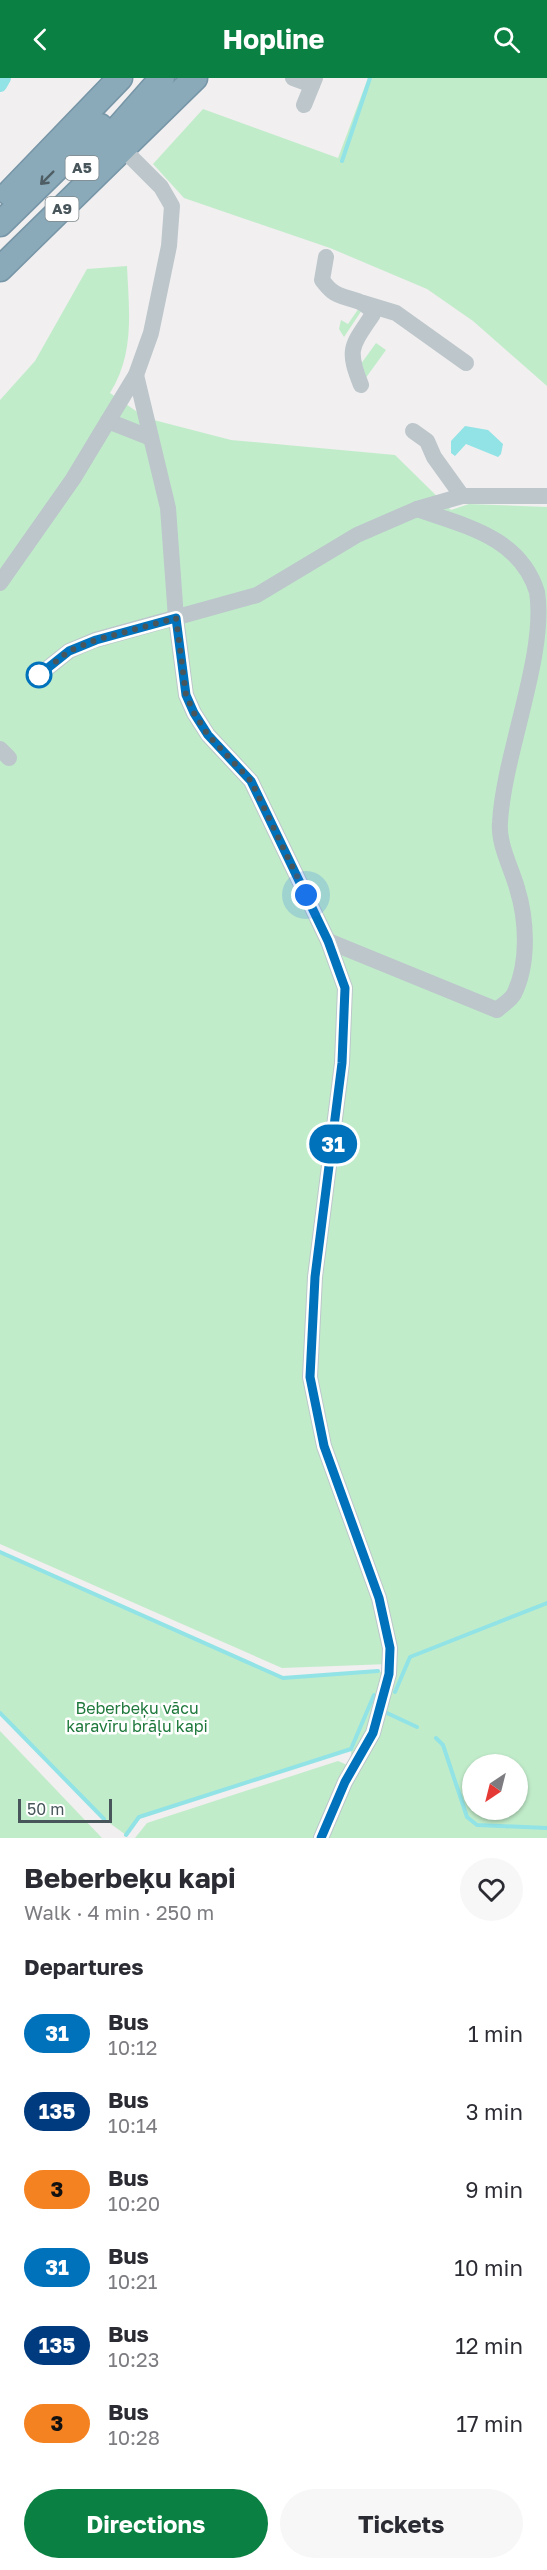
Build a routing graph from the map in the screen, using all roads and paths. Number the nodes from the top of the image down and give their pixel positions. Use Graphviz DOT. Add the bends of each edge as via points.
graph roads {
  1 [pos="120,78"];
  2 [pos="149,78"];
  3 [pos="162,78"];
  4 [pos="195,78"];
  5 [pos="293,78"];
  6 [pos="314,82"];
  7 [pos="304,105"];
  8 [pos="123,148"];
  9 [pos="0,202"];
  10 [pos="0,225"];
  11 [pos="326,257"];
  12 [pos="0,258"];
  13 [pos="0,269"];
  14 [pos="363,303"];
  15 [pos="466,363"];
  16 [pos="136,375"];
  17 [pos="361,385"];
  18 [pos="108,421"];
  19 [pos="413,431"];
  20 [pos="151,438"];
  21 [pos="462,496"];
  22 [pos="547,496"];
  23 [pos="417,509"];
  24 [pos="0,583"];
  25 [pos="176,618"];
  26 [pos="39,675"];
  27 [pos="328,941"];
  28 [pos="321,1838"];
  1 -- 9 [label="highway"];
  2 -- 10 [label="highway, A5, one-way"];
  3 -- 12 [label="highway, A5"];
  4 -- 8 [label="highway, A9"];
  5 -- 6 [label="street"];
  6 -- 7 [label="street"];
  8 -- 13 [label="highway, A9"];
  8 -- 16 [label="street" via="161,187 172,206 169,246 151,333"];
  11 -- 14 [label="street" via="322,280 333,292"];
  14 -- 15 [label="street" via="396,313"];
  14 -- 17 [label="street" via="373,314 352,345 352,362"];
  16 -- 18 [label="street"];
  16 -- 20 [label="street"];
  18 -- 20 [label="street"];
  18 -- 24 [label="street" via="73,479"];
  19 -- 21 [label="street" via="427,441"];
  20 -- 25 [label="street" via="168,508"];
  21 -- 22 [label="street"];
  21 -- 23 [label="street"];
  23 -- 25 [label="street" via="357,536 257,596"];
  23 -- 27 [label="street" via="500,541 516,554 537,592 544,626 507,771 500,824 518,890 525,935 521,973 513,996 497,1010"];
  25 -- 26 [label="street" via="69,651"];
  25 -- 27 [label="street" via="186,695 194,713 208,735 251,781"];
  27 -- 28 [label="street" via="345,988 342,1063 315,1277 310,1377 324,1446 379,1598 390,1648 389,1674 373,1733 345,1782"];
}
